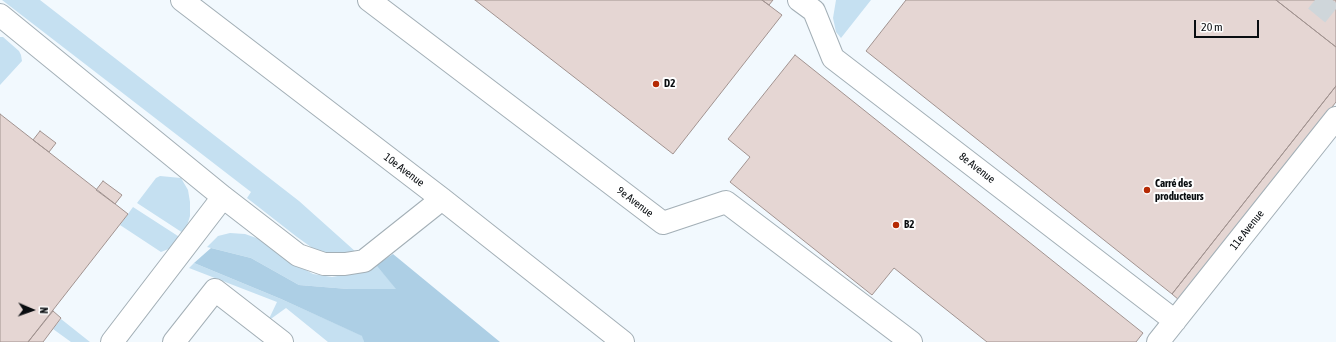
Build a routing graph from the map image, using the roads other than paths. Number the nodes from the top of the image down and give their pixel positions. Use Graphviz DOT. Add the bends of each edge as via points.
graph roads {
  1 [pos="182,0"];
  2 [pos="369,0"];
  3 [pos="812,4"];
  4 [pos="0,14"];
  5 [pos="1336,118"];
  6 [pos="223,197"];
  7 [pos="442,198"];
  8 [pos="1175,321"];
  9 [pos="112,342"];
  10 [pos="174,342"];
  11 [pos="282,342"];
  12 [pos="624,342"];
  13 [pos="911,342"];
  14 [pos="1158,342"];
  1 -- 7 [label="lane, 10e Avenue"];
  2 -- 13 [label="lane, 9e Avenue" via="663,223 726,202"];
  3 -- 8 [label="lane, 8e Avenue" via="833,58"];
  4 -- 6 [label="lane"];
  5 -- 8 [label="lane, 11e Avenue"];
  6 -- 7 [label="lane" via="298,255 324,264 364,261"];
  6 -- 9 [label="lane"];
  7 -- 12 [label="lane, 10e Avenue"];
  8 -- 14 [label="lane, 11e Avenue"];
  10 -- 11 [label="lane" via="214,290"];
}
